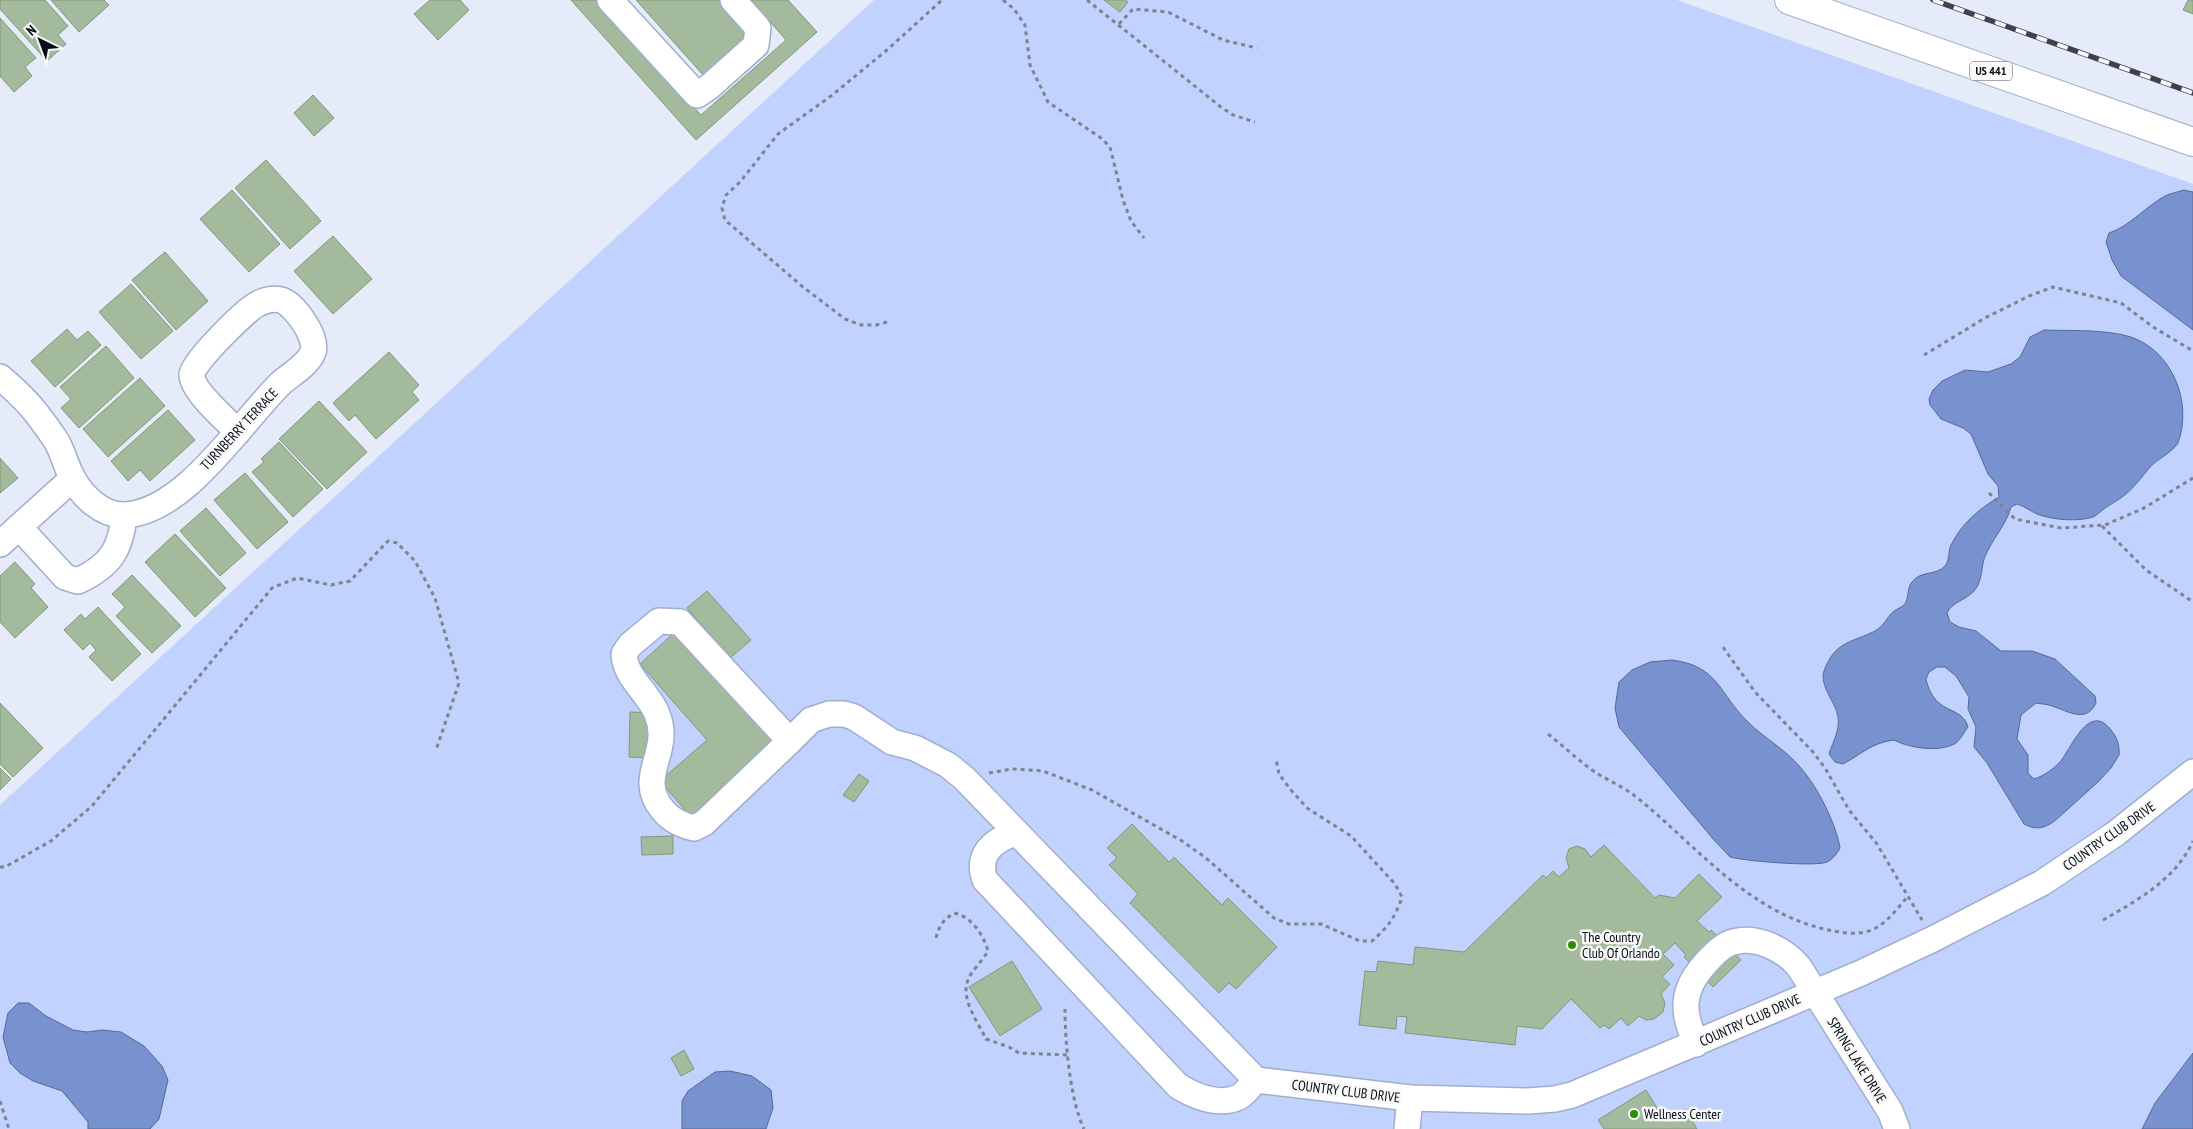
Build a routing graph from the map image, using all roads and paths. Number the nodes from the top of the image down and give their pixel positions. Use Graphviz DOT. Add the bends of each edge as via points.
graph roads {
  1 [pos="610,0"];
  2 [pos="733,0"];
  3 [pos="942,0"];
  4 [pos="1003,0"];
  5 [pos="1087,0"];
  6 [pos="1789,0"];
  7 [pos="1119,24"];
  8 [pos="1257,48"];
  9 [pos="1255,122"];
  10 [pos="2193,142"];
  11 [pos="1144,238"];
  12 [pos="887,322"];
  13 [pos="2193,351"];
  14 [pos="1924,355"];
  15 [pos="0,376"];
  16 [pos="238,432"];
  17 [pos="2193,478"];
  18 [pos="72,479"];
  19 [pos="1989,492"];
  20 [pos="124,515"];
  21 [pos="2102,525"];
  22 [pos="19,527"];
  23 [pos="0,544"];
  24 [pos="2193,602"];
  25 [pos="1723,647"];
  26 [pos="1548,734"];
  27 [pos="790,741"];
  28 [pos="436,750"];
  29 [pos="1276,759"];
  30 [pos="2193,772"];
  31 [pos="970,784"];
  32 [pos="1015,833"];
  33 [pos="2193,841"];
  34 [pos="0,867"];
  35 [pos="1908,896"];
  36 [pos="2103,920"];
  37 [pos="936,938"];
  38 [pos="1933,939"];
  39 [pos="1814,992"];
  40 [pos="1066,1009"];
  41 [pos="1696,1044"];
  42 [pos="1068,1055"];
  43 [pos="1256,1080"];
  44 [pos="1410,1098"];
  45 [pos="0,1101"];
  46 [pos="8,1123"];
  47 [pos="9,1129"];
  48 [pos="14,1129"];
  49 [pos="1084,1129"];
  50 [pos="1407,1129"];
  51 [pos="1896,1129"];
  1 -- 2 [label="street" via="697,95 756,45 758,28"];
  3 -- 12 [label="path" via="831,96 778,134 726,195 722,208 724,220 845,318 861,325"];
  4 -- 11 [label="path" via="1025,25 1030,65 1048,102 1110,147 1123,200 1131,221"];
  5 -- 7 [label="path"];
  6 -- 10 [label="main road, US 441"];
  7 -- 8 [label="path" via="1133,9 1168,12 1223,40"];
  7 -- 9 [label="path" via="1233,115"];
  13 -- 14 [label="path" via="2121,303 2053,287 1985,318"];
  15 -- 18 [label="street" via="37,414 56,442"];
  16 -- 16 [label="street, TURNBERRY TERRACE" via="314,350 313,338 302,320 283,301 270,299 254,306 200,358 192,373 194,383"];
  16 -- 20 [label="street, TURNBERRY TERRACE" via="205,468 169,498 143,511"];
  17 -- 21 [label="path" via="2144,508"];
  18 -- 20 [label="street" via="105,512"];
  18 -- 22 [label="street"];
  19 -- 21 [label="path" via="2015,519 2061,528"];
  20 -- 22 [label="street" via="116,550 95,573 78,581 65,577"];
  21 -- 24 [label="path" via="2146,570"];
  22 -- 23 [label="street"];
  25 -- 35 [label="path" via="1755,692 1821,763 1849,810 1877,844"];
  26 -- 35 [label="path" via="1591,769 1640,800 1730,879 1758,899 1801,922 1838,932 1866,932 1892,916"];
  27 -- 27 [label="street" via="680,622 659,621 624,654 627,670 657,712 661,726 661,747 651,792 676,822 694,828 704,823"];
  27 -- 31 [label="street" via="811,720 829,714 844,714 892,742 915,748 948,765"];
  28 -- 34 [label="path" via="459,683 435,598 415,561 397,543 388,541 350,582 331,585 298,578 272,588 92,806 51,841"];
  29 -- 31 [label="path" via="1279,774 1307,808 1351,836 1395,884 1402,897 1388,928 1372,941 1360,941 1322,924 1289,924 1274,918 1182,840 1092,790 1043,771 1012,769 990,773"];
  30 -- 38 [label="street, COUNTRY CLUB DRIVE" via="2115,834 2042,883"];
  31 -- 32 [label="street"];
  32 -- 43 [label="street"];
  32 -- 43 [label="street" via="987,850 982,870 985,880 1178,1086 1193,1095 1223,1101 1240,1097"];
  33 -- 36 [label="path" via="2181,864 2172,873"];
  35 -- 38 [label="path"];
  37 -- 42 [label="path" via="939,927 954,913 964,916 984,936 988,951 968,979 965,996 986,1039 1019,1053"];
  38 -- 39 [label="street, COUNTRY CLUB DRIVE"];
  39 -- 41 [label="street, COUNTRY CLUB DRIVE"];
  39 -- 41 [label="street, SPRING LAKE DRIVE" via="1800,967 1777,948 1757,942 1729,944 1709,960 1688,989 1687,1018"];
  39 -- 51 [label="street, SPRING LAKE DRIVE" via="1890,1112"];
  40 -- 42 [label="path"];
  41 -- 44 [label="street, COUNTRY CLUB DRIVE" via="1572,1095 1554,1099"];
  42 -- 49 [label="path" via="1078,1117"];
  43 -- 44 [label="street, COUNTRY CLUB DRIVE"];
  44 -- 50 [label="street"];
  45 -- 46 [label="path"];
  46 -- 47 [label="path"];
  46 -- 48 [label="path"];
}
